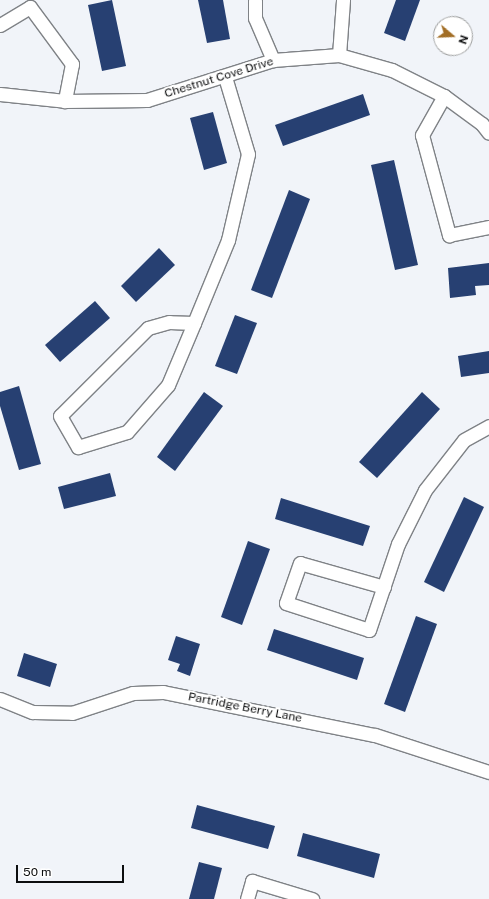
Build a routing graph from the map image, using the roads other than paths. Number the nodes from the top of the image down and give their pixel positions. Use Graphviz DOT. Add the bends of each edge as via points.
graph roads {
  1 [pos="256,0"];
  2 [pos="343,0"];
  3 [pos="28,3"];
  4 [pos="0,24"];
  5 [pos="339,55"];
  6 [pos="273,60"];
  7 [pos="225,77"];
  8 [pos="0,94"];
  9 [pos="444,96"];
  10 [pos="65,101"];
  11 [pos="489,133"];
  12 [pos="489,227"];
  13 [pos="194,323"];
  14 [pos="489,426"];
  15 [pos="384,587"];
  16 [pos="0,699"];
  17 [pos="489,772"];
  18 [pos="247,899"];
  19 [pos="312,899"];
  1 -- 6 [label="street" via="256,18"];
  2 -- 5 [label="street"];
  3 -- 4 [label="street"];
  3 -- 10 [label="street" via="72,64"];
  5 -- 6 [label="street, Chestnut Cove Drive"];
  5 -- 9 [label="street, Chestnut Cove Drive" via="392,70"];
  6 -- 7 [label="street, Chestnut Cove Drive"];
  7 -- 10 [label="street, Chestnut Cove Drive" via="148,100"];
  7 -- 13 [label="street" via="248,154 228,240"];
  8 -- 10 [label="street, Chestnut Cove Drive"];
  9 -- 11 [label="street, Chestnut Cove Drive" via="482,124"];
  9 -- 12 [label="street" via="422,135 449,235"];
  13 -- 13 [label="street" via="168,385 127,432 78,447 60,416 148,328 169,322"];
  14 -- 15 [label="street" via="464,440 425,490 398,544"];
  15 -- 15 [label="street" via="369,630 286,603 300,564"];
  16 -- 17 [label="street, Partridge Berry Lane" via="33,712 72,713 133,693 163,692 375,735"];
  18 -- 19 [label="street" via="252,881"];
}
